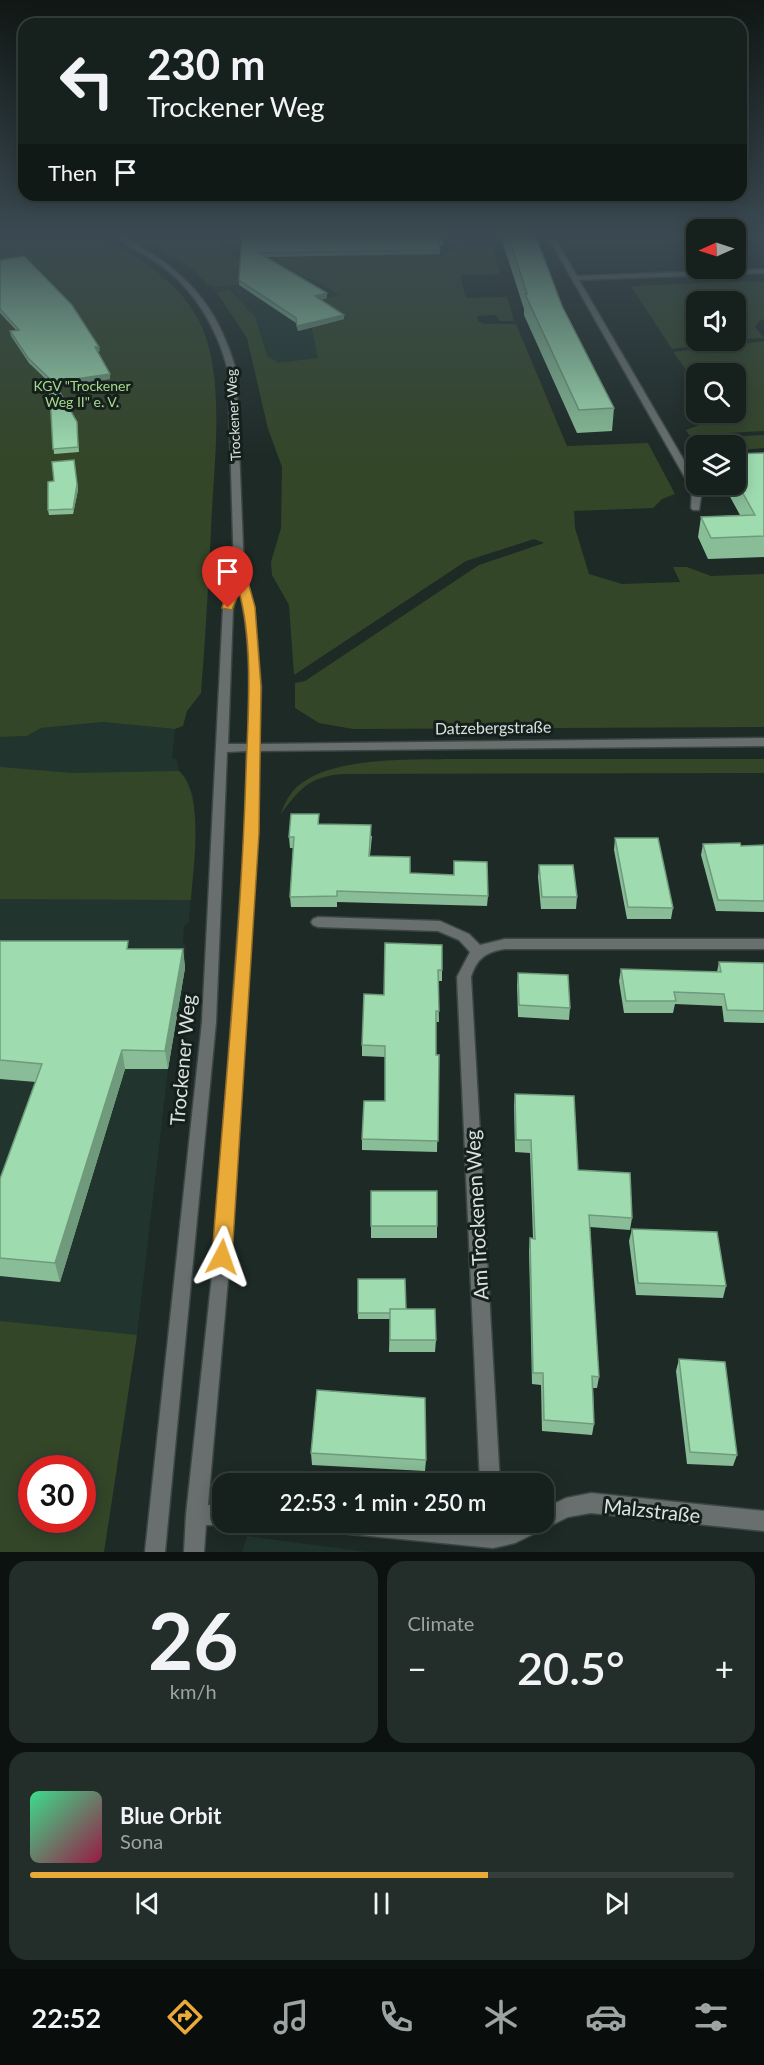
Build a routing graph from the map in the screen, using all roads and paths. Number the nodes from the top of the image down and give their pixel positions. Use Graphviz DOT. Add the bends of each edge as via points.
graph roads {
  1 [pos="209,309"];
  2 [pos="594,309"];
  3 [pos="685,468"];
  4 [pos="696,508"];
  5 [pos="239,571"];
  6 [pos="764,742"];
  7 [pos="222,748"];
  8 [pos="253,748"];
  9 [pos="318,921"];
  10 [pos="764,944"];
  11 [pos="477,951"];
  12 [pos="489,1473"];
  13 [pos="554,1514"];
  14 [pos="196,1515"];
  15 [pos="212,1515"];
  16 [pos="764,1521"];
  17 [pos="155,1552"];
  18 [pos="194,1552"];
  1 -- 5 [label="street, Trockener Weg" via="227,346 232,370"];
  2 -- 3 [label="street"];
  3 -- 4 [label="street" via="697,490"];
  5 -- 7 [label="street, Trockener Weg" via="228,608"];
  5 -- 8 [label="street, Trockener Weg" via="249,607 255,687"];
  6 -- 8 [label="street, Datzebergstraße"];
  7 -- 8 [label="street, Datzebergstraße"];
  7 -- 17 [label="street, Trockener Weg" via="209,1022"];
  8 -- 14 [label="street, Trockener Weg" via="251,833 223,1245"];
  9 -- 11 [label="street" via="440,926 464,937"];
  10 -- 11 [label="street" via="506,944"];
  11 -- 12 [label="street, Am Trockenen Weg" via="469,960 464,977"];
  13 -- 16 [label="street, Malzstraße" via="591,1503"];
  14 -- 15 [label="street"];
  14 -- 18 [label="street, Trockener Weg"];
}
